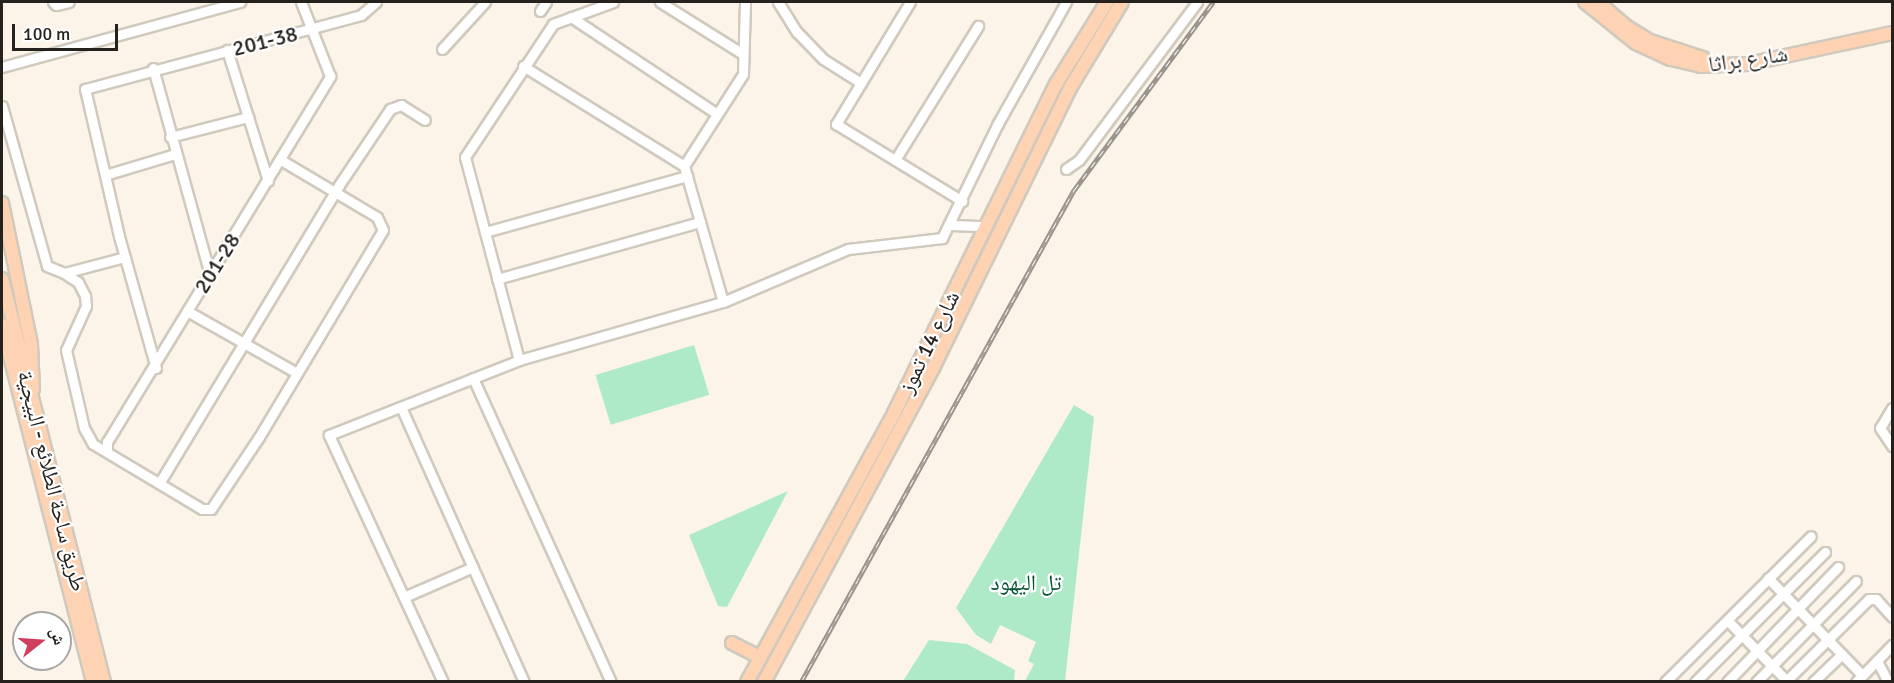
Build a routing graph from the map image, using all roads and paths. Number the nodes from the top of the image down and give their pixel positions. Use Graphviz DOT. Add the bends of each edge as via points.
graph roads {
  1 [pos="53,2"];
  2 [pos="69,2"];
  3 [pos="240,2"];
  4 [pos="301,2"];
  5 [pos="486,2"];
  6 [pos="546,2"];
  7 [pos="613,2"];
  8 [pos="660,2"];
  9 [pos="745,2"];
  10 [pos="778,2"];
  11 [pos="910,2"];
  12 [pos="1066,2"];
  13 [pos="1107,2"];
  14 [pos="1122,2"];
  15 [pos="1197,2"];
  16 [pos="1585,2"];
  17 [pos="1598,2"];
  18 [pos="375,4"];
  19 [pos="540,11"];
  20 [pos="571,17"];
  21 [pos="1893,25"];
  22 [pos="978,26"];
  23 [pos="311,29"];
  24 [pos="1893,33"];
  25 [pos="442,49"];
  26 [pos="227,50"];
  27 [pos="743,54"];
  28 [pos="524,66"];
  29 [pos="2,68"];
  30 [pos="153,69"];
  31 [pos="861,83"];
  32 [pos="2,106"];
  33 [pos="717,114"];
  34 [pos="248,117"];
  35 [pos="425,120"];
  36 [pos="170,137"];
  37 [pos="175,154"];
  38 [pos="281,160"];
  39 [pos="895,160"];
  40 [pos="684,166"];
  41 [pos="1066,169"];
  42 [pos="105,175"];
  43 [pos="687,177"];
  44 [pos="268,181"];
  45 [pos="334,193"];
  46 [pos="962,201"];
  47 [pos="2,203"];
  48 [pos="700,222"];
  49 [pos="951,225"];
  50 [pos="986,225"];
  51 [pos="485,232"];
  52 [pos="125,257"];
  53 [pos="64,273"];
  54 [pos="210,275"];
  55 [pos="2,279"];
  56 [pos="497,279"];
  57 [pos="723,302"];
  58 [pos="187,311"];
  59 [pos="2,325"];
  60 [pos="2,334"];
  61 [pos="245,344"];
  62 [pos="8,351"];
  63 [pos="519,360"];
  64 [pos="156,368"];
  65 [pos="297,373"];
  66 [pos="473,378"];
  67 [pos="401,407"];
  68 [pos="1893,408"];
  69 [pos="38,426"];
  70 [pos="1893,447"];
  71 [pos="107,450"];
  72 [pos="160,482"];
  73 [pos="1811,536"];
  74 [pos="1825,552"];
  75 [pos="473,567"];
  76 [pos="1838,567"];
  77 [pos="1768,578"];
  78 [pos="1856,581"];
  79 [pos="1783,594"];
  80 [pos="404,597"];
  81 [pos="1798,609"];
  82 [pos="1893,617"];
  83 [pos="1728,621"];
  84 [pos="1812,624"];
  85 [pos="1742,635"];
  86 [pos="1827,639"];
  87 [pos="732,643"];
  88 [pos="1893,645"];
  89 [pos="1757,650"];
  90 [pos="1842,654"];
  91 [pos="759,657"];
  92 [pos="1877,661"];
  93 [pos="1772,665"];
  94 [pos="1859,678"];
  95 [pos="93,681"];
  96 [pos="104,681"];
  97 [pos="443,681"];
  98 [pos="524,681"];
  99 [pos="611,681"];
  100 [pos="747,681"];
  101 [pos="764,681"];
  102 [pos="1665,681"];
  103 [pos="1695,681"];
  104 [pos="1727,681"];
  105 [pos="1756,681"];
  106 [pos="1787,681"];
  107 [pos="1813,681"];
  108 [pos="1888,681"];
  1 -- 2 [label="street"];
  3 -- 29 [label="street"];
  4 -- 23 [label="street"];
  5 -- 25 [label="street"];
  6 -- 19 [label="street"];
  7 -- 20 [label="street"];
  8 -- 27 [label="street"];
  9 -- 27 [label="street"];
  10 -- 31 [label="street" via="797,32 823,58"];
  11 -- 31 [label="street"];
  12 -- 46 [label="street" via="997,125"];
  13 -- 50 [label="main road, شارع 14 تموز" via="1056,84"];
  14 -- 101 [label="main road, شارع 14 تموز" via="1070,88 933,368"];
  15 -- 41 [label="street" via="1079,160"];
  16 -- 24 [label="main road, شارع براثا" via="1636,43 1671,59 1701,66 1748,64"];
  17 -- 21 [label="main road, شارع براثا" via="1645,38 1679,53 1704,58 1747,57"];
  18 -- 23 [label="street, 201-38" via="361,15"];
  20 -- 28 [label="street" via="553,24"];
  20 -- 33 [label="street"];
  22 -- 39 [label="street"];
  23 -- 26 [label="street, 201-38"];
  23 -- 38 [label="street, 201-28" via="330,76"];
  26 -- 30 [label="street, 201-38"];
  26 -- 34 [label="street"];
  27 -- 33 [label="street" via="743,74"];
  28 -- 40 [label="street"];
  28 -- 51 [label="street" via="465,157"];
  30 -- 36 [label="street"];
  30 -- 42 [label="street, 201-38" via="85,89"];
  31 -- 39 [label="street" via="836,124"];
  32 -- 53 [label="street" via="45,263"];
  33 -- 40 [label="street"];
  34 -- 36 [label="street"];
  34 -- 44 [label="street"];
  35 -- 45 [label="street" via="400,105 390,109"];
  36 -- 37 [label="street"];
  37 -- 42 [label="street"];
  37 -- 54 [label="street"];
  38 -- 44 [label="street, 201-28"];
  38 -- 45 [label="street"];
  39 -- 46 [label="street"];
  40 -- 43 [label="street"];
  42 -- 52 [label="street"];
  43 -- 48 [label="street"];
  43 -- 51 [label="street"];
  44 -- 54 [label="street, 201-28"];
  45 -- 61 [label="street"];
  45 -- 65 [label="street" via="377,217 383,230"];
  46 -- 49 [label="street"];
  47 -- 69 [label="main road" via="31,344"];
  48 -- 56 [label="street"];
  48 -- 57 [label="street"];
  49 -- 50 [label="street"];
  49 -- 57 [label="street" via="942,238 848,249"];
  50 -- 91 [label="main road, شارع 14 تموز" via="894,413"];
  51 -- 56 [label="street"];
  52 -- 53 [label="street"];
  52 -- 64 [label="street"];
  53 -- 71 [label="street" via="78,282 86,306 66,350 72,386 88,436 93,444"];
  54 -- 58 [label="street, 201-28"];
  55 -- 69 [label="main road, طريق ساحة الطلائع - البيجية"];
  56 -- 63 [label="street"];
  57 -- 63 [label="street"];
  58 -- 61 [label="street"];
  58 -- 64 [label="street, 201-28"];
  59 -- 62 [label="main road, طريق ساحة الطلائع - البيجية"];
  60 -- 62 [label="main road"];
  61 -- 65 [label="street"];
  61 -- 72 [label="street"];
  62 -- 95 [label="main road, طريق ساحة الطلائع - البيجية"];
  63 -- 66 [label="street"];
  64 -- 71 [label="street, 201-28" via="107,442"];
  65 -- 72 [label="street" via="211,509 202,509"];
  66 -- 67 [label="street"];
  66 -- 99 [label="street"];
  67 -- 75 [label="street"];
  67 -- 80 [label="street" via="329,435"];
  68 -- 70 [label="street" via="1880,428"];
  69 -- 96 [label="main road, طريق ساحة الطلائع - البيجية"];
  71 -- 72 [label="street"];
  73 -- 77 [label="street"];
  74 -- 79 [label="street"];
  75 -- 80 [label="street"];
  75 -- 98 [label="street"];
  76 -- 81 [label="street"];
  77 -- 79 [label="street"];
  77 -- 83 [label="street"];
  78 -- 84 [label="street"];
  79 -- 81 [label="street"];
  79 -- 85 [label="street"];
  80 -- 97 [label="street"];
  81 -- 84 [label="street"];
  81 -- 89 [label="street"];
  82 -- 86 [label="street" via="1876,599 1869,599"];
  83 -- 85 [label="street"];
  83 -- 102 [label="street"];
  84 -- 86 [label="street"];
  84 -- 93 [label="street"];
  85 -- 89 [label="street"];
  85 -- 103 [label="street"];
  86 -- 90 [label="street"];
  86 -- 106 [label="street"];
  87 -- 91 [label="main road"];
  88 -- 92 [label="street"];
  89 -- 93 [label="street"];
  89 -- 104 [label="street"];
  90 -- 94 [label="street"];
  90 -- 107 [label="street"];
  91 -- 100 [label="main road, شارع 14 تموز"];
  92 -- 94 [label="street"];
  92 -- 108 [label="street"];
  93 -- 105 [label="street"];
  93 -- 106 [label="street"];
}
